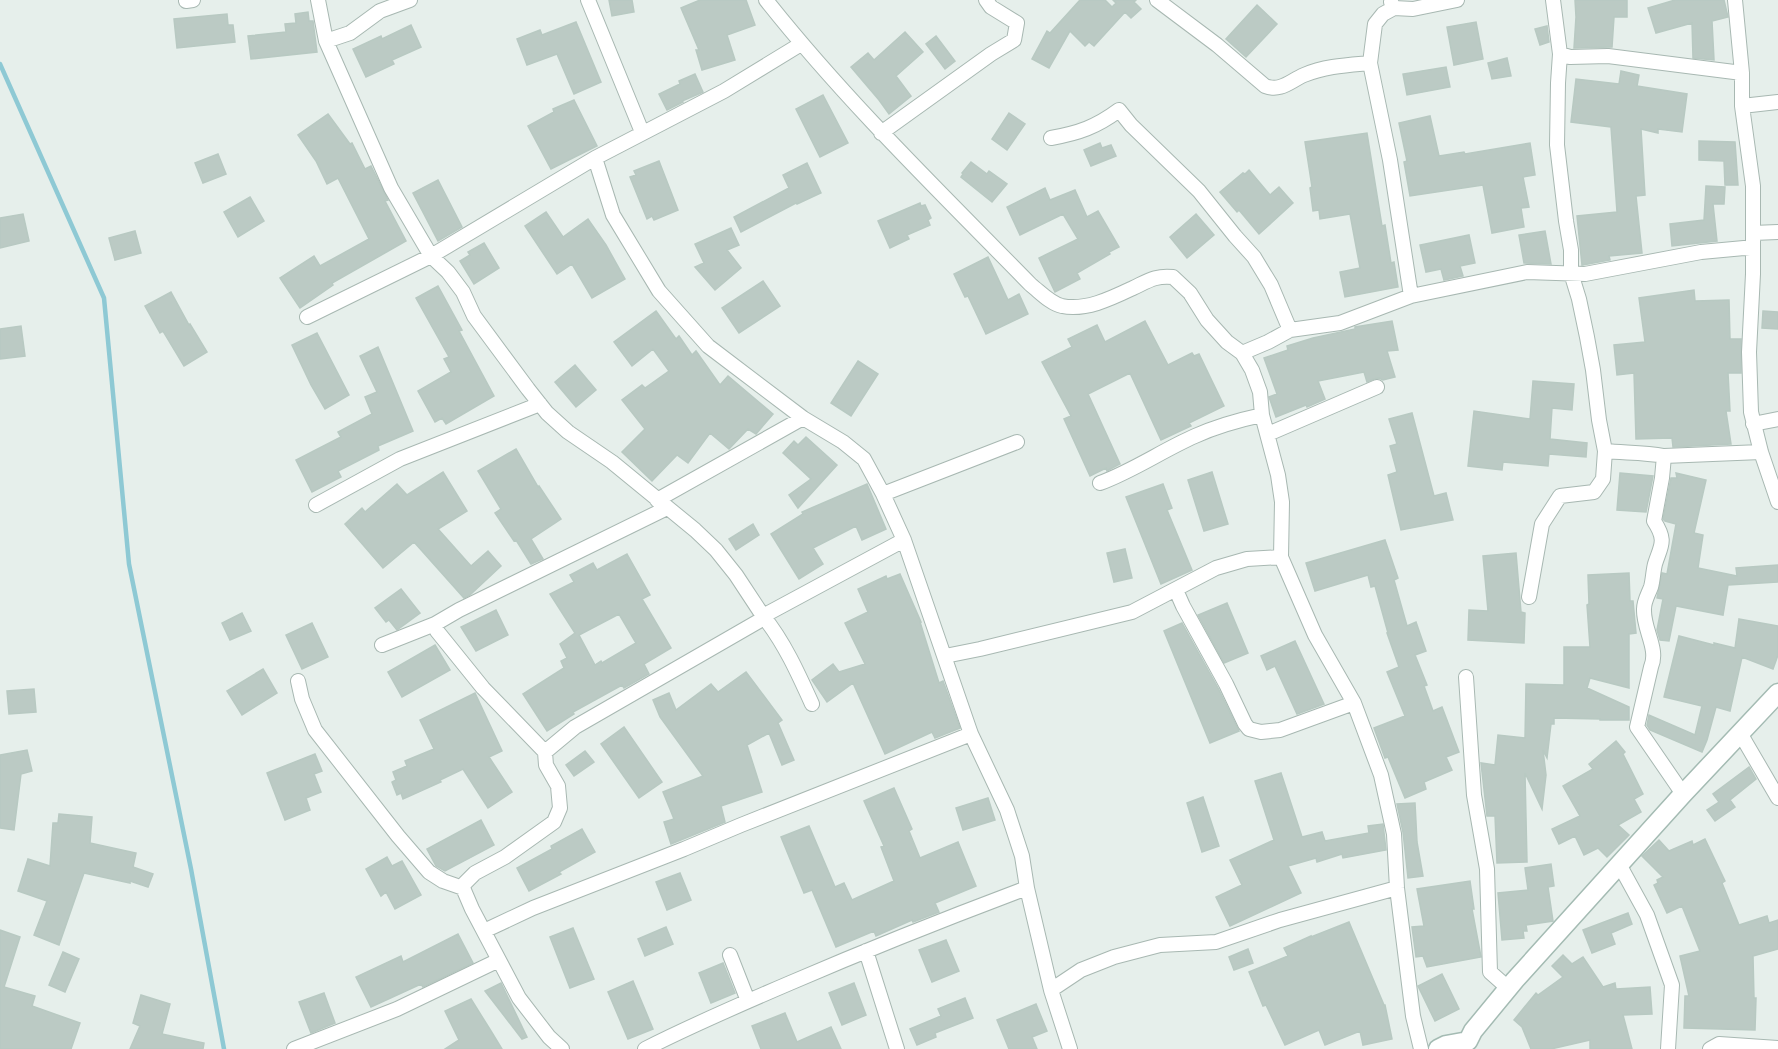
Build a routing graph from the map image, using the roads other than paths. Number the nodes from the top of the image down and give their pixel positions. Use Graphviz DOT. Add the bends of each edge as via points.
graph roads {
  1 [pos="318,0"];
  2 [pos="410,0"];
  3 [pos="588,0"];
  4 [pos="766,0"];
  5 [pos="986,0"];
  6 [pos="1157,0"];
  7 [pos="1457,0"];
  8 [pos="1553,0"];
  9 [pos="1735,0"];
  10 [pos="1392,4"];
  11 [pos="326,41"];
  12 [pos="801,44"];
  13 [pos="1560,54"];
  14 [pos="1370,63"];
  15 [pos="1742,73"];
  16 [pos="1778,102"];
  17 [pos="1742,106"];
  18 [pos="642,132"];
  19 [pos="881,133"];
  20 [pos="1051,138"];
  21 [pos="595,158"];
  22 [pos="1778,232"];
  23 [pos="1753,233"];
  24 [pos="1753,249"];
  25 [pos="432,256"];
  26 [pos="1571,273"];
  27 [pos="1411,296"];
  28 [pos="307,317"];
  29 [pos="1290,330"];
  30 [pos="1242,353"];
  31 [pos="1377,387"];
  32 [pos="540,404"];
  33 [pos="1262,415"];
  34 [pos="803,418"];
  35 [pos="1778,419"];
  36 [pos="1753,424"];
  37 [pos="1268,434"];
  38 [pos="1017,442"];
  39 [pos="1605,451"];
  40 [pos="1761,452"];
  41 [pos="1664,456"];
  42 [pos="1100,483"];
  43 [pos="883,494"];
  44 [pos="1778,502"];
  45 [pos="662,504"];
  46 [pos="316,505"];
  47 [pos="904,540"];
  48 [pos="1281,557"];
  49 [pos="1176,590"];
  50 [pos="1529,597"];
  51 [pos="763,616"];
  52 [pos="435,624"];
  53 [pos="382,645"];
  54 [pos="945,656"];
  55 [pos="1466,677"];
  56 [pos="298,681"];
  57 [pos="1778,693"];
  58 [pos="1354,703"];
  59 [pos="812,704"];
  60 [pos="1740,733"];
  61 [pos="971,734"];
  62 [pos="545,752"];
  63 [pos="1683,794"];
  64 [pos="1778,798"];
  65 [pos="1619,864"];
  66 [pos="463,888"];
  67 [pos="1027,888"];
  68 [pos="1397,888"];
  69 [pos="484,931"];
  70 [pos="866,951"];
  71 [pos="730,955"];
  72 [pos="499,960"];
  73 [pos="1508,988"];
  74 [pos="1051,990"];
  75 [pos="748,1001"];
  76 [pos="1468,1045"];
  77 [pos="1778,1048"];
  78 [pos="294,1049"];
  79 [pos="562,1049"];
  80 [pos="645,1049"];
  81 [pos="897,1049"];
  82 [pos="1070,1049"];
  83 [pos="1421,1049"];
  84 [pos="1438,1049"];
  85 [pos="1668,1049"];
  86 [pos="1710,1049"];
  1 -- 11 [label="street"];
  2 -- 11 [label="street" via="380,11 350,33"];
  3 -- 18 [label="street"];
  4 -- 12 [label="street"];
  5 -- 19 [label="street" via="1017,23 1014,40"];
  6 -- 14 [label="street" via="1273,89 1305,74"];
  7 -- 10 [label="street" via="1413,9"];
  8 -- 13 [label="street"];
  9 -- 15 [label="street"];
  10 -- 14 [label="street" via="1375,24"];
  11 -- 25 [label="street" via="387,180"];
  12 -- 18 [label="street" via="724,91"];
  12 -- 19 [label="street"];
  13 -- 15 [label="street"];
  13 -- 26 [label="street" via="1557,145"];
  14 -- 27 [label="street"];
  15 -- 17 [label="street"];
  16 -- 17 [label="street"];
  17 -- 23 [label="street" via="1753,186"];
  18 -- 21 [label="street"];
  19 -- 30 [label="street" via="1031,285 1061,306 1087,306 1155,277 1173,277 1190,293 1207,320"];
  20 -- 29 [label="street" via="1078,133 1102,123 1119,110 1199,191 1254,257"];
  21 -- 25 [label="street"];
  21 -- 34 [label="street" via="613,215 659,291 708,346"];
  22 -- 23 [label="street"];
  23 -- 24 [label="street"];
  24 -- 26 [label="street" via="1701,252 1585,274"];
  24 -- 36 [label="street" via="1749,352"];
  25 -- 28 [label="street"];
  25 -- 32 [label="street" via="458,285 474,316"];
  26 -- 27 [label="street" via="1527,272"];
  26 -- 39 [label="street" via="1587,337"];
  27 -- 29 [label="street" via="1340,322"];
  29 -- 30 [label="street"];
  30 -- 33 [label="street" via="1260,392"];
  31 -- 37 [label="street"];
  32 -- 45 [label="street" via="568,432"];
  32 -- 46 [label="street" via="400,459"];
  33 -- 37 [label="street"];
  33 -- 42 [label="street" via="1194,436"];
  34 -- 43 [label="street" via="864,459"];
  34 -- 45 [label="street"];
  35 -- 36 [label="street"];
  36 -- 40 [label="street"];
  37 -- 48 [label="street" via="1282,502"];
  38 -- 43 [label="street"];
  39 -- 41 [label="street"];
  39 -- 50 [label="street" via="1603,479 1594,492 1560,496 1542,524"];
  40 -- 41 [label="street"];
  40 -- 44 [label="street"];
  41 -- 63 [label="street" via="1654,521 1663,543 1644,610 1654,660 1637,727"];
  43 -- 47 [label="street"];
  45 -- 51 [label="street" via="716,550"];
  45 -- 52 [label="street"];
  47 -- 51 [label="street"];
  47 -- 54 [label="street"];
  48 -- 49 [label="street" via="1247,559 1216,568"];
  48 -- 58 [label="street" via="1315,635"];
  49 -- 54 [label="street" via="1132,612"];
  49 -- 58 [label="street" via="1249,729 1280,730"];
  51 -- 59 [label="street" via="775,630"];
  51 -- 62 [label="street" via="575,727"];
  52 -- 53 [label="street"];
  52 -- 62 [label="street" via="437,632 483,688"];
  54 -- 61 [label="street"];
  55 -- 73 [label="street" via="1474,795 1486,869 1490,972"];
  56 -- 66 [label="street" via="315,730 398,837 429,872"];
  57 -- 60 [label="street"];
  58 -- 68 [label="street" via="1381,775 1394,834"];
  60 -- 63 [label="street"];
  60 -- 64 [label="street"];
  61 -- 67 [label="street" via="1007,810 1022,856"];
  61 -- 69 [label="street"];
  62 -- 66 [label="street" via="546,765 558,786 560,808 554,822 475,873"];
  63 -- 65 [label="street"];
  65 -- 73 [label="street"];
  65 -- 85 [label="street" via="1647,915 1672,985"];
  66 -- 69 [label="street"];
  67 -- 70 [label="street"];
  67 -- 74 [label="street"];
  68 -- 74 [label="street" via="1216,942 1160,945 1113,957 1081,970"];
  68 -- 83 [label="street" via="1413,1016"];
  69 -- 72 [label="street"];
  70 -- 75 [label="street"];
  70 -- 81 [label="street"];
  71 -- 75 [label="street"];
  72 -- 78 [label="street" via="397,1009"];
  72 -- 79 [label="street" via="519,998"];
  73 -- 76 [label="street" via="1473,1031"];
  74 -- 82 [label="street"];
  75 -- 80 [label="street"];
  76 -- 84 [label="street"];
  77 -- 86 [label="street" via="1719,1044"];
}
